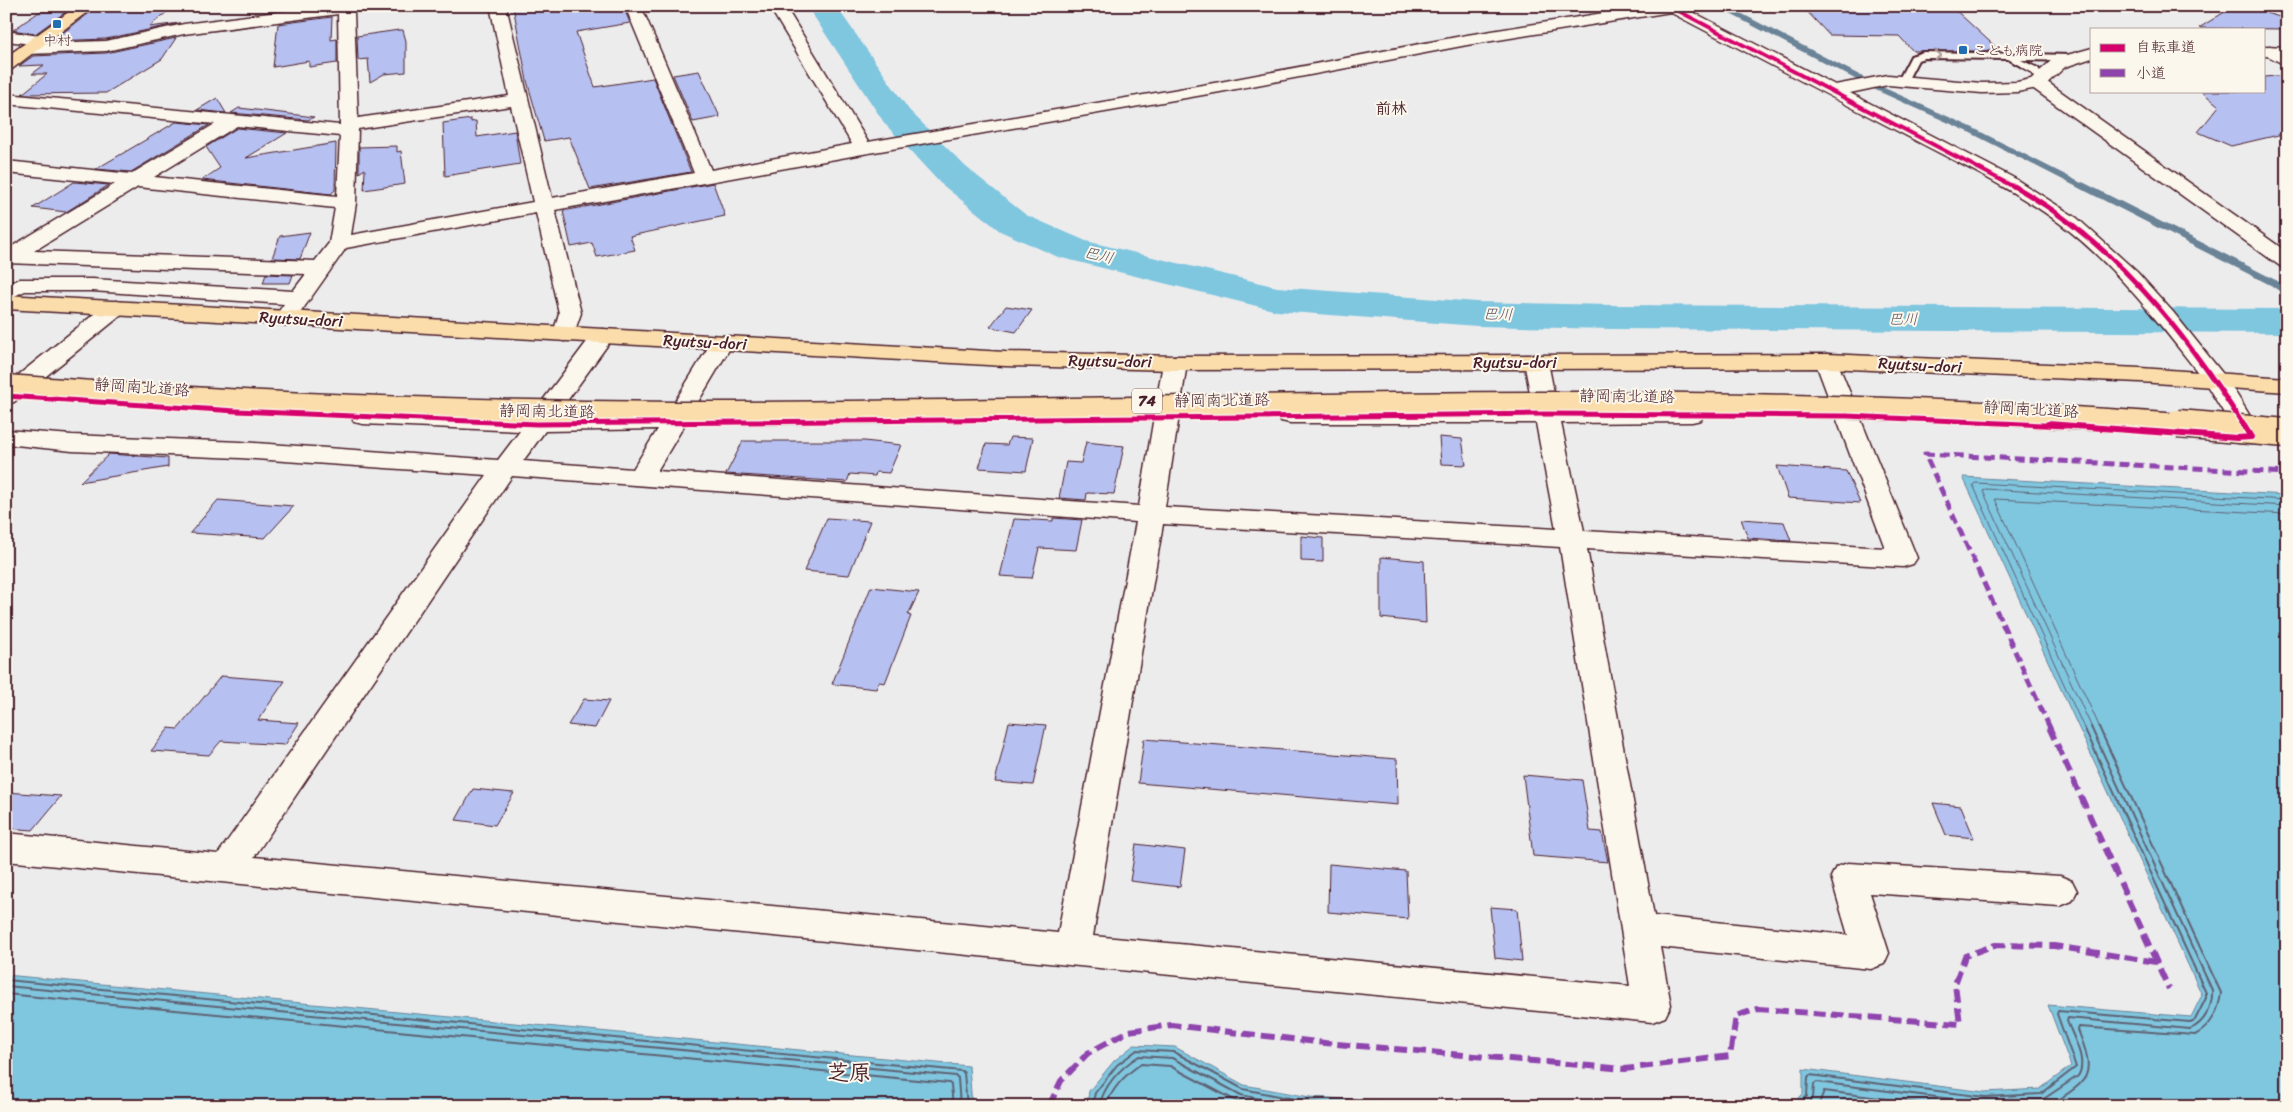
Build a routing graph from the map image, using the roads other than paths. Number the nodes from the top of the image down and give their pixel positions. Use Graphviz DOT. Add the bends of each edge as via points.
graph roads {
  1 [pos="87,6"];
  2 [pos="498,6"];
  3 [pos="633,6"];
  4 [pos="777,6"];
  5 [pos="351,7"];
  6 [pos="1672,7"];
  7 [pos="6,36"];
  8 [pos="34,44"];
  9 [pos="1991,54"];
  10 [pos="2090,54"];
  11 [pos="2072,58"];
  12 [pos="6,65"];
  13 [pos="1896,79"];
  14 [pos="2038,81"];
  15 [pos="1832,91"];
  16 [pos="6,99"];
  17 [pos="518,100"];
  18 [pos="234,120"];
  19 [pos="349,128"];
  20 [pos="863,148"];
  21 [pos="6,167"];
  22 [pos="705,177"];
  23 [pos="135,180"];
  24 [pos="346,203"];
  25 [pos="544,206"];
  26 [pos="339,242"];
  27 [pos="8,258"];
  28 [pos="2287,262"];
  29 [pos="320,268"];
  30 [pos="6,294"];
  31 [pos="299,298"];
  32 [pos="6,302"];
  33 [pos="116,308"];
  34 [pos="285,318"];
  35 [pos="564,334"];
  36 [pos="603,336"];
  37 [pos="722,343"];
  38 [pos="1827,361"];
  39 [pos="1175,362"];
  40 [pos="1536,362"];
  41 [pos="2215,379"];
  42 [pos="2287,385"];
  43 [pos="2287,390"];
  44 [pos="6,391"];
  45 [pos="1548,414"];
  46 [pos="1847,416"];
  47 [pos="1167,417"];
  48 [pos="672,423"];
  49 [pos="537,424"];
  50 [pos="2287,425"];
  51 [pos="2287,434"];
  52 [pos="6,437"];
  53 [pos="505,468"];
  54 [pos="641,478"];
  55 [pos="1151,515"];
  56 [pos="1572,540"];
  57 [pos="6,846"];
  58 [pos="227,870"];
  59 [pos="2060,891"];
  60 [pos="1639,930"];
  61 [pos="1072,948"];
  1 -- 8 [label="main road"];
  2 -- 17 [label="street"];
  3 -- 22 [label="street"];
  4 -- 20 [label="street"];
  5 -- 8 [label="street" via="184,29 106,46"];
  5 -- 19 [label="street"];
  6 -- 15 [label="street"];
  6 -- 20 [label="street" via="1467,40 1220,87"];
  7 -- 8 [label="street"];
  8 -- 12 [label="main road"];
  9 -- 11 [label="lane"];
  13 -- 9 [label="lane, one-way" via="1914,58 1923,55"];
  9 -- 14 [label="lane" via="2035,70"];
  10 -- 11 [label="street"];
  11 -- 14 [label="street" via="2052,67"];
  13 -- 14 [label="street" via="1982,88"];
  13 -- 15 [label="street"];
  14 -- 28 [label="street"];
  15 -- 41 [label="street" via="1968,161 2069,221 2107,253 2147,295"];
  16 -- 18 [label="street"];
  17 -- 19 [label="street"];
  17 -- 25 [label="street"];
  18 -- 19 [label="street"];
  18 -- 23 [label="street"];
  19 -- 24 [label="street"];
  20 -- 22 [label="street"];
  21 -- 23 [label="street"];
  22 -- 25 [label="street"];
  23 -- 24 [label="street"];
  23 -- 27 [label="street"];
  24 -- 26 [label="street"];
  25 -- 26 [label="street"];
  25 -- 35 [label="street" via="570,313"];
  26 -- 29 [label="street"];
  27 -- 29 [label="street"];
  29 -- 31 [label="street"];
  30 -- 31 [label="street" via="20,285 92,285"];
  31 -- 34 [label="street"];
  32 -- 33 [label="main road, Ryutsu-dori"];
  33 -- 34 [label="main road, Ryutsu-dori"];
  33 -- 44 [label="street"];
  34 -- 35 [label="main road, Ryutsu-dori"];
  35 -- 36 [label="main road, Ryutsu-dori"];
  36 -- 37 [label="main road, Ryutsu-dori"];
  36 -- 49 [label="street"];
  37 -- 39 [label="main road, Ryutsu-dori" via="1005,359"];
  37 -- 48 [label="street"];
  38 -- 40 [label="main road, Ryutsu-dori"];
  38 -- 41 [label="main road, Ryutsu-dori"];
  38 -- 46 [label="street"];
  39 -- 40 [label="main road, Ryutsu-dori"];
  39 -- 47 [label="street"];
  40 -- 45 [label="street"];
  41 -- 42 [label="main road"];
  41 -- 43 [label="main road"];
  41 -- 46 [label="street" via="2251,436 2236,438 2029,423"];
  44 -- 49 [label="street" via="245,412"];
  44 -- 50 [label="main road, 静岡南北道路 / 74" via="217,392 396,400 652,405 1703,396 1980,406"];
  44 -- 51 [label="main road, 静岡南北道路 / 74, bridge" via="410,408 649,413 1401,404 1706,404 1992,414"];
  45 -- 46 [label="street"];
  45 -- 47 [label="street"];
  45 -- 56 [label="street"];
  46 -- 56 [label="street" via="1903,558"];
  47 -- 48 [label="street"];
  47 -- 55 [label="street"];
  48 -- 49 [label="street"];
  48 -- 54 [label="street"];
  49 -- 53 [label="street"];
  52 -- 53 [label="street"];
  53 -- 54 [label="street"];
  53 -- 58 [label="street"];
  54 -- 55 [label="street"];
  55 -- 56 [label="street"];
  55 -- 61 [label="street"];
  56 -- 60 [label="street"];
  57 -- 58 [label="street"];
  58 -- 61 [label="street"];
  59 -- 60 [label="street" via="1848,877 1871,953"];
  60 -- 61 [label="street" via="1652,1005"];
}
